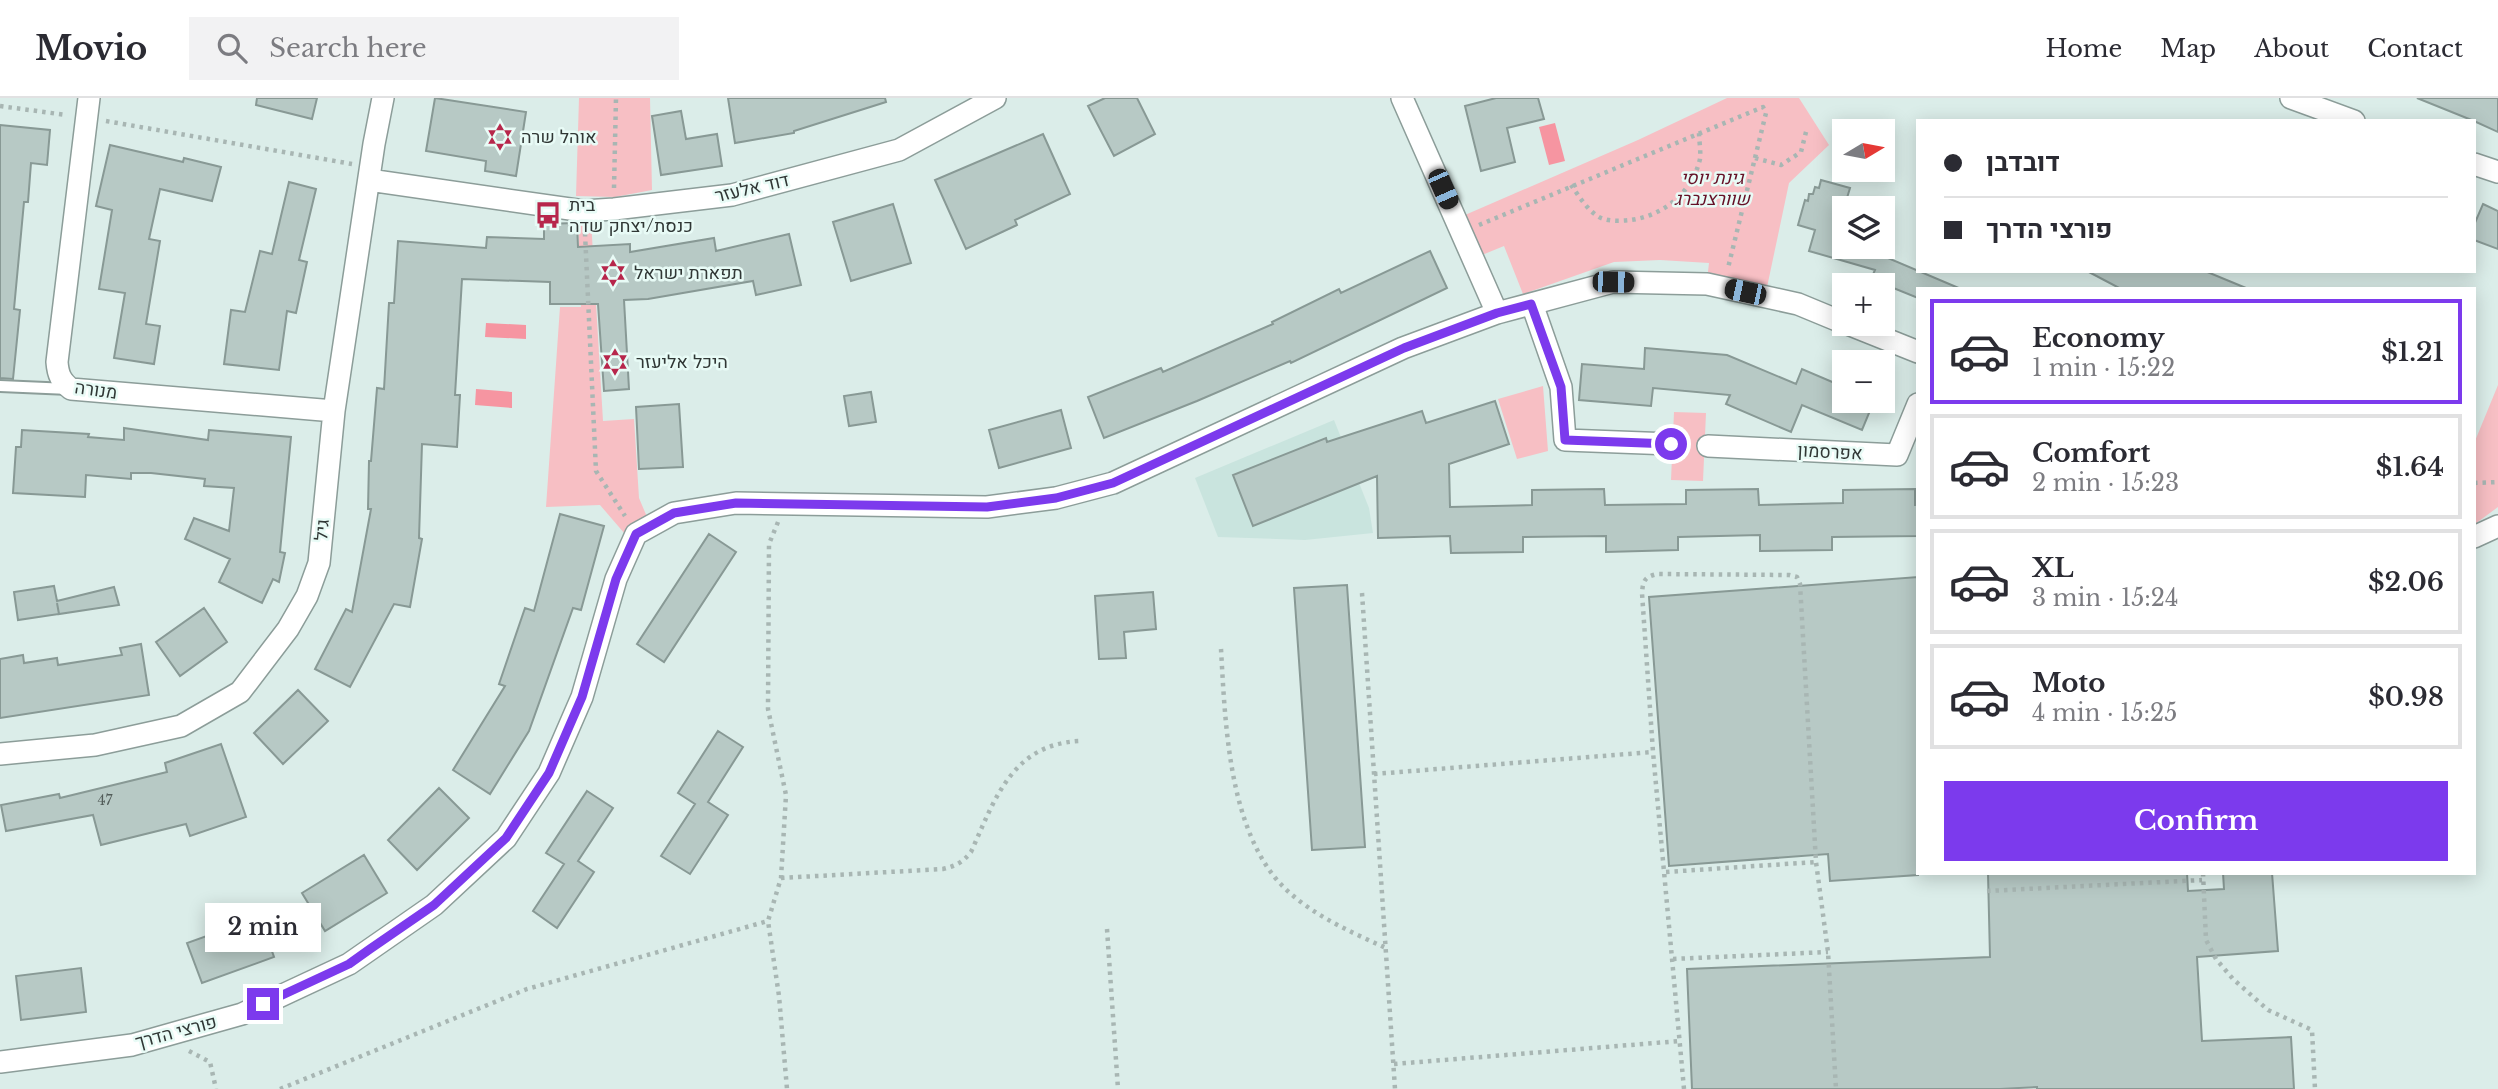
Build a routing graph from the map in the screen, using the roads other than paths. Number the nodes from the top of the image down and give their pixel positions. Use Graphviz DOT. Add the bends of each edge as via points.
graph roads {
  1 [pos="383,98"];
  2 [pos="995,98"];
  3 [pos="1402,98"];
  4 [pos="2291,98"];
  5 [pos="88,108"];
  6 [pos="2349,119"];
  7 [pos="2476,165"];
  8 [pos="2498,172"];
  9 [pos="370,173"];
  10 [pos="1531,304"];
  11 [pos="1497,313"];
  12 [pos="1832,317"];
  13 [pos="1878,336"];
  14 [pos="1916,351"];
  15 [pos="0,386"];
  16 [pos="71,389"];
  17 [pos="1916,409"];
  18 [pos="334,411"];
  19 [pos="1671,444"];
  20 [pos="1708,446"];
  21 [pos="2498,526"];
  22 [pos="2476,536"];
  23 [pos="0,754"];
  24 [pos="0,1062"];
  1 -- 9 [label="street, גיל"];
  2 -- 9 [label="street, דוד אלעזר" via="899,149 732,195 584,211"];
  3 -- 11 [label="street"];
  4 -- 6 [label="street"];
  5 -- 16 [label="street, מנורה" via="58,362 58,373"];
  7 -- 8 [label="street"];
  9 -- 18 [label="street, גיל"];
  10 -- 11 [label="street"];
  10 -- 12 [label="street" via="1613,282 1707,284 1798,304"];
  10 -- 19 [label="street" via="1561,387 1565,440"];
  11 -- 24 [label="street, פורצי הדרך" via="1404,348 1113,483 1056,498 987,507 736,503 674,513 636,534 616,579 582,697 549,773 506,838 434,905 349,964 242,1014 131,1045"];
  13 -- 14 [label="street"];
  15 -- 16 [label="lane"];
  16 -- 18 [label="street, מנורה"];
  17 -- 20 [label="street, אפרסמון" via="1897,455"];
  18 -- 23 [label="street, גיל" via="319,563 288,629 240,692 181,726 95,745"];
  21 -- 22 [label="street"];
}
